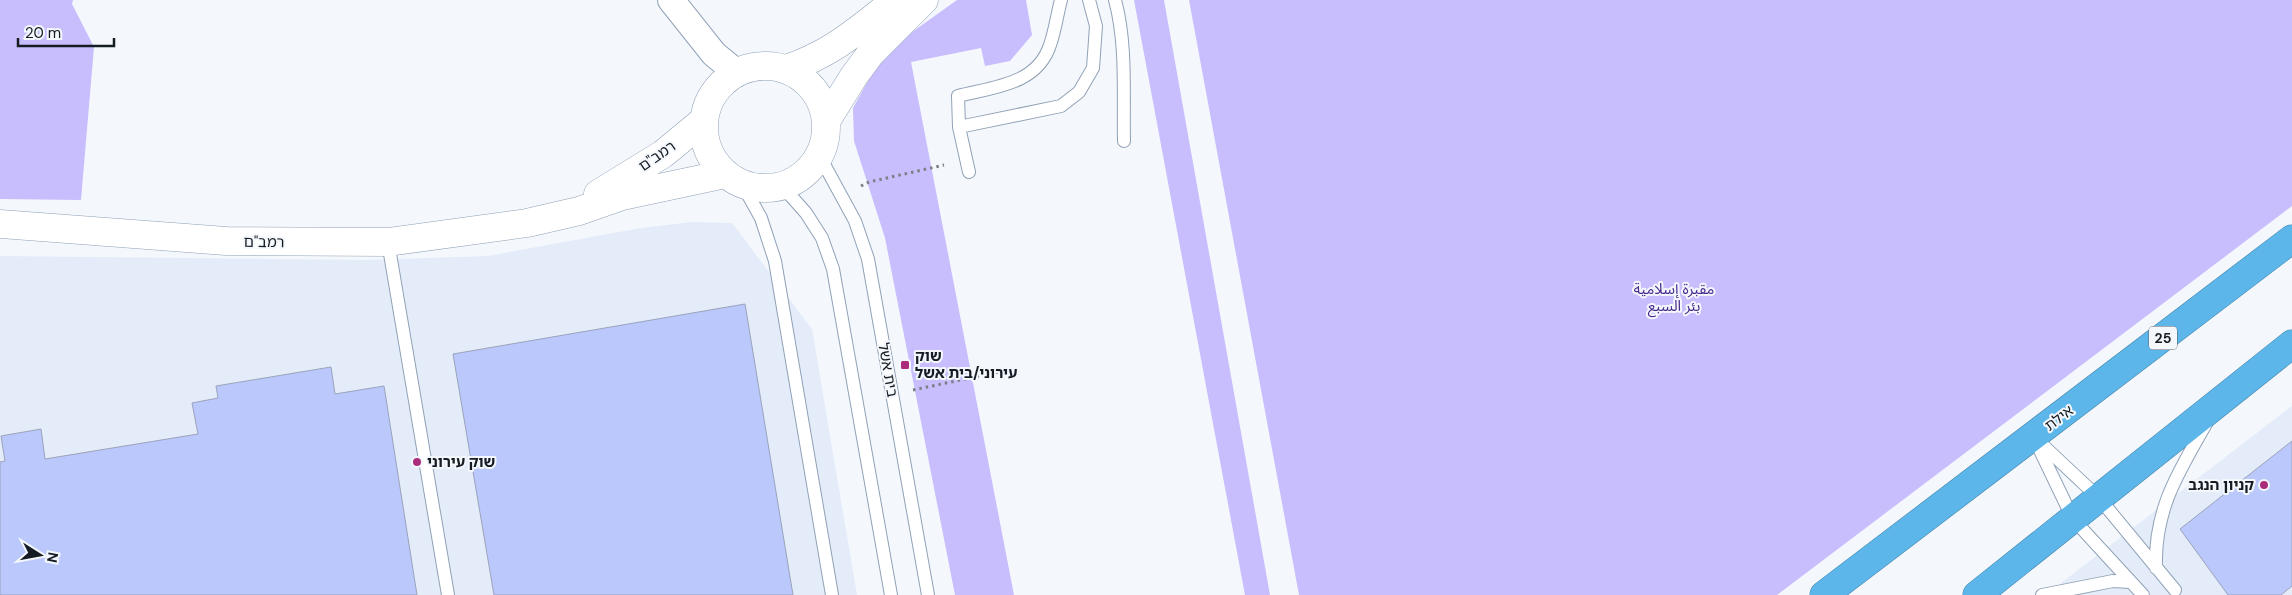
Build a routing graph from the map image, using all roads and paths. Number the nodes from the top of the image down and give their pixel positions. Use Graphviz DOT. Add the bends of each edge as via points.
graph roads {
  1 [pos="671,0"];
  2 [pos="896,0"];
  3 [pos="924,0"];
  4 [pos="1061,0"];
  5 [pos="1089,0"];
  6 [pos="1115,0"];
  7 [pos="786,69"];
  8 [pos="736,72"];
  9 [pos="703,120"];
  10 [pos="826,121"];
  11 [pos="959,127"];
  12 [pos="1124,141"];
  13 [pos="819,155"];
  14 [pos="968,166"];
  15 [pos="734,179"];
  16 [pos="869,182"];
  17 [pos="782,186"];
  18 [pos="527,223"];
  19 [pos="0,224"];
  20 [pos="2292,239"];
  21 [pos="388,242"];
  22 [pos="2292,344"];
  23 [pos="1008,370"];
  24 [pos="892,394"];
  25 [pos="2218,403"];
  26 [pos="2034,437"];
  27 [pos="2099,498"];
  28 [pos="2073,518"];
  29 [pos="2156,568"];
  30 [pos="2130,582"];
  31 [pos="2175,590"];
  32 [pos="448,595"];
  33 [pos="832,595"];
  34 [pos="891,595"];
  35 [pos="928,595"];
  36 [pos="1824,595"];
  37 [pos="1976,595"];
  38 [pos="2042,595"];
  39 [pos="2143,595"];
  1 -- 8 [label="street" via="714,54"];
  2 -- 7 [label="street" via="839,46 812,61"];
  3 -- 10 [label="street" via="871,53"];
  4 -- 11 [label="lane" via="1050,46 1041,64 1021,80 958,96"];
  5 -- 11 [label="lane" via="1096,26 1094,68 1078,92 1061,106"];
  6 -- 12 [label="lane" via="1123,70"];
  7 -- 8 [label="street" via="752,66"];
  7 -- 10 [label="street" via="814,89"];
  8 -- 9 [label="street" via="720,84"];
  9 -- 15 [label="street" via="704,140 712,159"];
  9 -- 18 [label="street, רמב\"ם" via="663,154 598,194"];
  10 -- 13 [label="street"];
  11 -- 14 [label="lane"];
  13 -- 17 [label="street" via="797,179"];
  13 -- 24 [label="lane, בית אשל" via="855,221 868,259"];
  14 -- 16 [label="path"];
  15 -- 17 [label="street" via="762,189"];
  15 -- 18 [label="street, רמב\"ם" via="622,196 579,211"];
  15 -- 33 [label="lane" via="761,218 775,261"];
  17 -- 34 [label="lane" via="806,213 822,238 833,268"];
  18 -- 21 [label="street, רמב\"ם"];
  19 -- 21 [label="street, רמב\"ם" via="226,241"];
  20 -- 26 [label="highway, אילת / 25"];
  21 -- 32 [label="lane"];
  22 -- 25 [label="highway"];
  23 -- 24 [label="path"];
  24 -- 35 [label="lane, בית אשל"];
  25 -- 27 [label="highway"];
  25 -- 29 [label="lane" via="2172,484 2158,525"];
  26 -- 27 [label="lane"];
  26 -- 28 [label="lane"];
  26 -- 36 [label="highway, אילת / 25"];
  27 -- 28 [label="highway"];
  27 -- 29 [label="lane"];
  28 -- 30 [label="lane"];
  28 -- 37 [label="highway"];
  29 -- 31 [label="lane"];
  30 -- 38 [label="lane" via="2113,581"];
  30 -- 39 [label="lane"];
}
